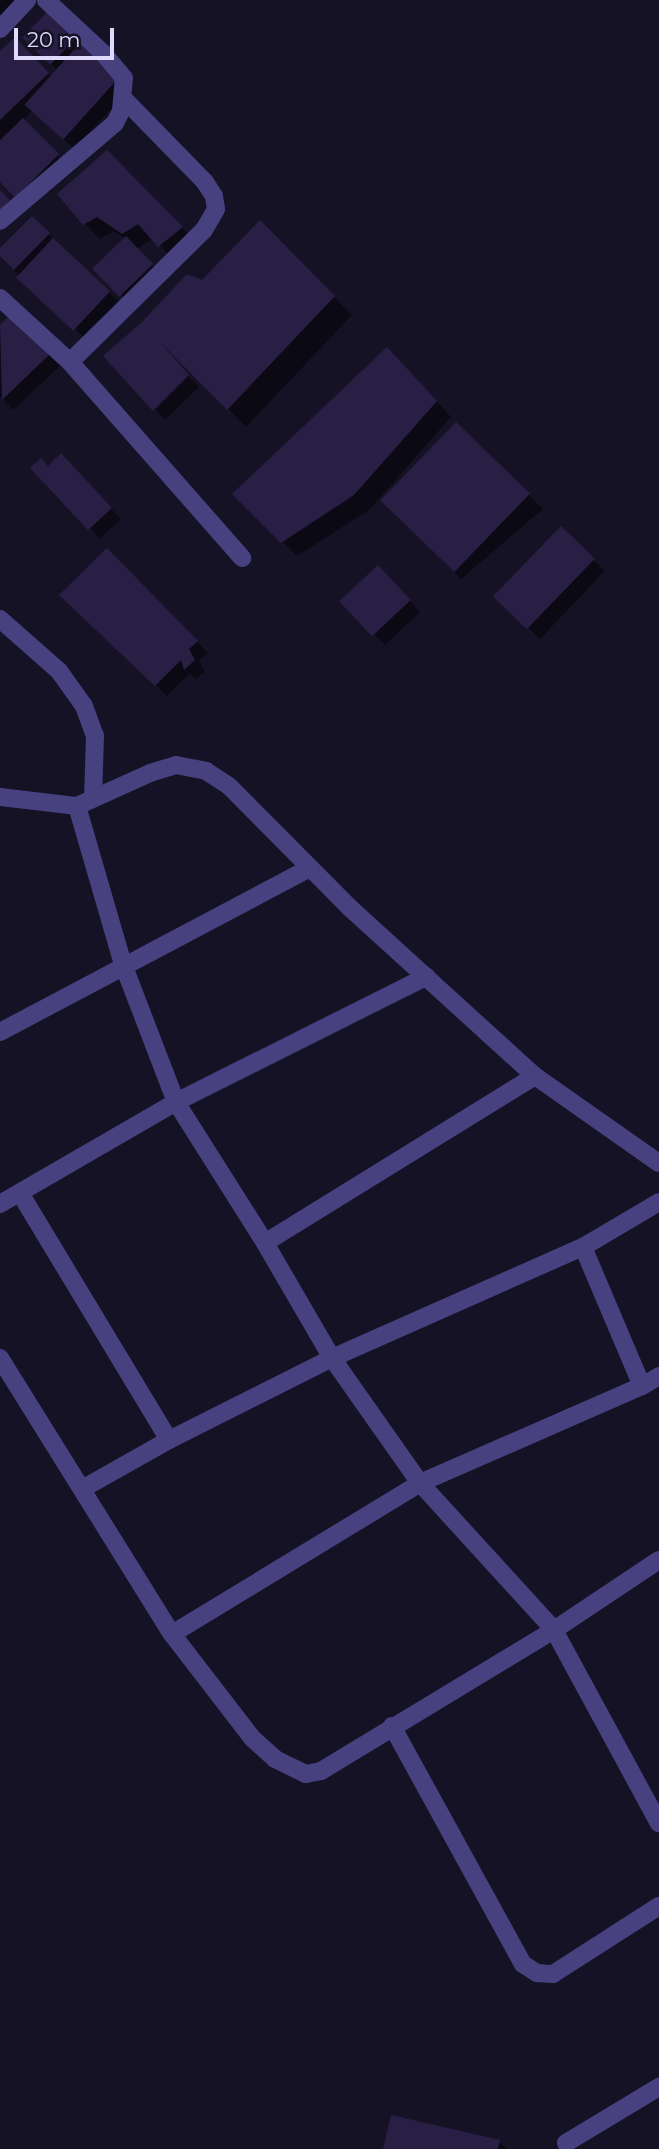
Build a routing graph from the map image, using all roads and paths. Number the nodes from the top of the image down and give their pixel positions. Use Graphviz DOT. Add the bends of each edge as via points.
graph roads {
  1 [pos="27,0"];
  2 [pos="47,0"];
  3 [pos="0,29"];
  4 [pos="123,98"];
  5 [pos="0,221"];
  6 [pos="0,298"];
  7 [pos="70,362"];
  8 [pos="242,558"];
  9 [pos="0,619"];
  10 [pos="0,797"];
  11 [pos="85,802"];
  12 [pos="310,868"];
  13 [pos="123,964"];
  14 [pos="426,977"];
  15 [pos="0,1032"];
  16 [pos="535,1076"];
  17 [pos="176,1102"];
  18 [pos="659,1163"];
  19 [pos="20,1193"];
  20 [pos="659,1202"];
  21 [pos="0,1204"];
  22 [pos="265,1243"];
  23 [pos="583,1247"];
  24 [pos="0,1358"];
  25 [pos="332,1358"];
  26 [pos="659,1376"];
  27 [pos="642,1386"];
  28 [pos="169,1440"];
  29 [pos="420,1483"];
  30 [pos="82,1489"];
  31 [pos="659,1560"];
  32 [pos="554,1630"];
  33 [pos="172,1634"];
  34 [pos="392,1726"];
  35 [pos="659,1823"];
  36 [pos="659,1906"];
  37 [pos="659,2087"];
  38 [pos="566,2143"];
  1 -- 3 [label="street"];
  2 -- 4 [label="street" via="124,78"];
  4 -- 5 [label="street" via="115,123"];
  4 -- 7 [label="street" via="205,182 216,209 204,230"];
  6 -- 7 [label="street"];
  7 -- 8 [label="street"];
  9 -- 11 [label="street" via="59,671 84,706 94,736"];
  10 -- 11 [label="street"];
  11 -- 12 [label="street" via="176,765 206,771 229,786"];
  11 -- 13 [label="street"];
  12 -- 13 [label="street"];
  12 -- 14 [label="street"];
  13 -- 15 [label="street"];
  13 -- 17 [label="street"];
  14 -- 16 [label="street"];
  14 -- 17 [label="street"];
  16 -- 18 [label="street"];
  16 -- 22 [label="street"];
  17 -- 19 [label="street"];
  17 -- 22 [label="street"];
  19 -- 21 [label="street"];
  19 -- 28 [label="street"];
  20 -- 23 [label="street"];
  22 -- 25 [label="street"];
  23 -- 25 [label="street"];
  23 -- 27 [label="street"];
  24 -- 30 [label="street"];
  25 -- 28 [label="street"];
  25 -- 29 [label="street"];
  26 -- 27 [label="street"];
  27 -- 29 [label="street"];
  28 -- 30 [label="street"];
  29 -- 32 [label="street"];
  29 -- 33 [label="street"];
  30 -- 33 [label="street"];
  31 -- 32 [label="street"];
  32 -- 34 [label="street"];
  32 -- 35 [label="street"];
  33 -- 34 [label="street" via="252,1738 288,1767 306,1774 321,1771"];
  34 -- 36 [label="street" via="523,1964 537,1973 553,1974"];
  37 -- 38 [label="street"];
}
